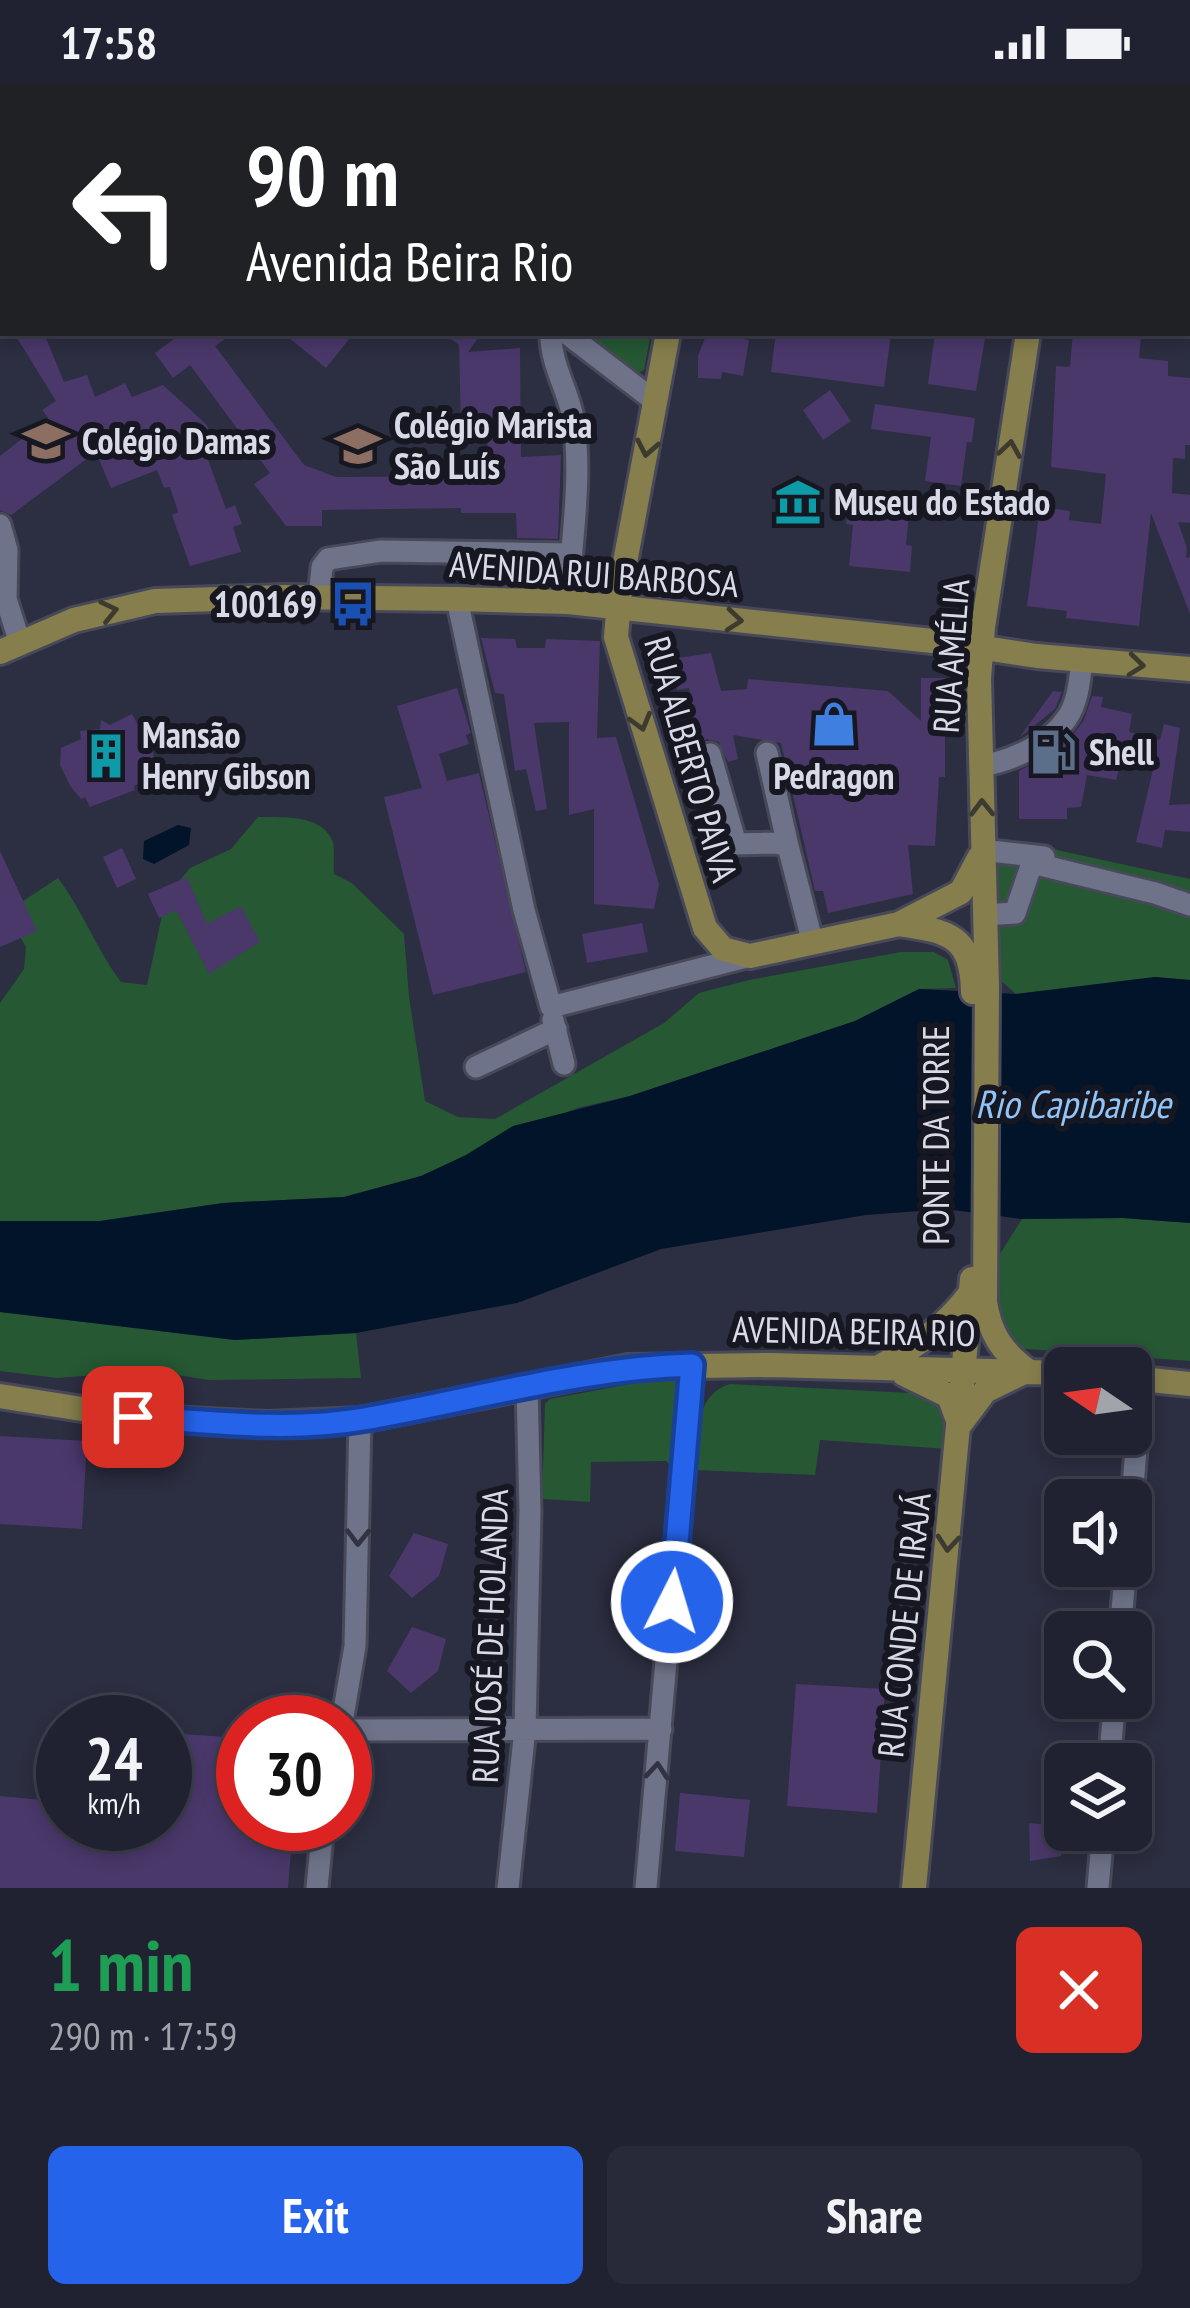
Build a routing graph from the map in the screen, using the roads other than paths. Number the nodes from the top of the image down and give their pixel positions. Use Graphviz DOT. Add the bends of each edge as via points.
graph roads {
  1 [pos="551,336"];
  2 [pos="570,336"];
  3 [pos="667,336"];
  4 [pos="1028,336"];
  5 [pos="656,401"];
  6 [pos="2,537"];
  7 [pos="571,554"];
  8 [pos="319,598"];
  9 [pos="457,599"];
  10 [pos="3,600"];
  11 [pos="568,602"];
  12 [pos="618,608"];
  13 [pos="10,647"];
  14 [pos="981,647"];
  15 [pos="1082,660"];
  16 [pos="1190,669"];
  17 [pos="767,753"];
  18 [pos="710,754"];
  19 [pos="981,766"];
  20 [pos="788,846"];
  21 [pos="982,850"];
  22 [pos="1190,893"];
  23 [pos="1190,905"];
  24 [pos="984,915"];
  25 [pos="899,924"];
  26 [pos="812,940"];
  27 [pos="750,956"];
  28 [pos="980,986"];
  29 [pos="553,1018"];
  30 [pos="564,1064"];
  31 [pos="476,1067"];
  32 [pos="976,1288"];
  33 [pos="692,1365"];
  34 [pos="879,1368"];
  35 [pos="965,1369"];
  36 [pos="1028,1371"];
  37 [pos="1044,1372"];
  38 [pos="1152,1380"];
  39 [pos="1190,1384"];
  40 [pos="527,1387"];
  41 [pos="0,1396"];
  42 [pos="360,1420"];
  43 [pos="959,1426"];
  44 [pos="348,1695"];
  45 [pos="372,1726"];
  46 [pos="525,1729"];
  47 [pos="661,1729"];
  48 [pos="320,1851"];
  49 [pos="1101,1851"];
  50 [pos="317,1888"];
  51 [pos="508,1888"];
  52 [pos="646,1888"];
  53 [pos="914,1888"];
  54 [pos="1098,1888"];
  1 -- 7 [label="street" via="577,452"];
  2 -- 5 [label="street"];
  3 -- 5 [label="main road, RUA ALBERTO PAIVA"];
  14 -- 4 [label="main road, RUA AMÉLIA, one-way"];
  5 -- 12 [label="main road, RUA ALBERTO PAIVA, one-way"];
  6 -- 10 [label="street"];
  7 -- 8 [label="street" via="381,551 328,559"];
  7 -- 11 [label="street"];
  8 -- 9 [label="main road, AVENIDA RUI BARBOSA"];
  13 -- 8 [label="main road, AVENIDA RUI BARBOSA, one-way" via="74,620 155,601"];
  9 -- 11 [label="main road, AVENIDA RUI BARBOSA"];
  9 -- 29 [label="street"];
  10 -- 13 [label="street"];
  11 -- 12 [label="main road, AVENIDA RUI BARBOSA"];
  12 -- 14 [label="main road, AVENIDA RUI BARBOSA, one-way"];
  12 -- 27 [label="main road, RUA ALBERTO PAIVA, one-way" via="616,637 694,902 723,949"];
  14 -- 15 [label="main road, AVENIDA RUI BARBOSA"];
  14 -- 19 [label="main road, RUA AMÉLIA"];
  15 -- 16 [label="main road, AVENIDA RUI BARBOSA, one-way"];
  15 -- 19 [label="street" via="1068,718 1007,762"];
  17 -- 20 [label="street"];
  18 -- 20 [label="street" via="736,844"];
  21 -- 19 [label="main road, RUA AMÉLIA, one-way"];
  20 -- 26 [label="street"];
  21 -- 22 [label="street" via="1100,868"];
  21 -- 24 [label="main road, RUA AMÉLIA"];
  21 -- 25 [label="main road" via="961,892"];
  23 -- 24 [label="street" via="1032,862 1015,913"];
  24 -- 28 [label="main road, RUA AMÉLIA"];
  25 -- 26 [label="main road"];
  25 -- 28 [label="main road" via="943,930 958,941"];
  26 -- 27 [label="main road"];
  27 -- 29 [label="street"];
  28 -- 32 [label="main road, PONTE DA TORRE"];
  29 -- 30 [label="street"];
  29 -- 31 [label="street"];
  32 -- 34 [label="main road" via="947,1324"];
  32 -- 35 [label="main road"];
  32 -- 36 [label="main road" via="1005,1354"];
  33 -- 34 [label="main road, AVENIDA BEIRA RIO"];
  33 -- 40 [label="main road, AVENIDA BEIRA RIO" via="628,1367"];
  33 -- 47 [label="street"];
  34 -- 35 [label="main road, AVENIDA BEIRA RIO"];
  34 -- 43 [label="main road" via="941,1390 954,1402"];
  35 -- 36 [label="main road, AVENIDA BEIRA RIO"];
  35 -- 43 [label="main road, RUA CONDE DE IRAJÁ"];
  36 -- 37 [label="main road, AVENIDA BEIRA RIO"];
  36 -- 43 [label="main road" via="985,1391"];
  38 -- 39 [label="main road"];
  40 -- 42 [label="main road, AVENIDA BEIRA RIO"];
  40 -- 46 [label="street, RUA JOSÉ DE HOLANDA"];
  41 -- 42 [label="main road, AVENIDA BEIRA RIO" via="133,1417"];
  42 -- 44 [label="street, one-way"];
  43 -- 53 [label="main road, RUA CONDE DE IRAJÁ, one-way"];
  45 -- 46 [label="street"];
  46 -- 47 [label="street"];
  46 -- 51 [label="street, RUA JOSÉ DE HOLANDA"];
  52 -- 47 [label="street, one-way"];
  48 -- 50 [label="street"];
  49 -- 54 [label="street"];
}
